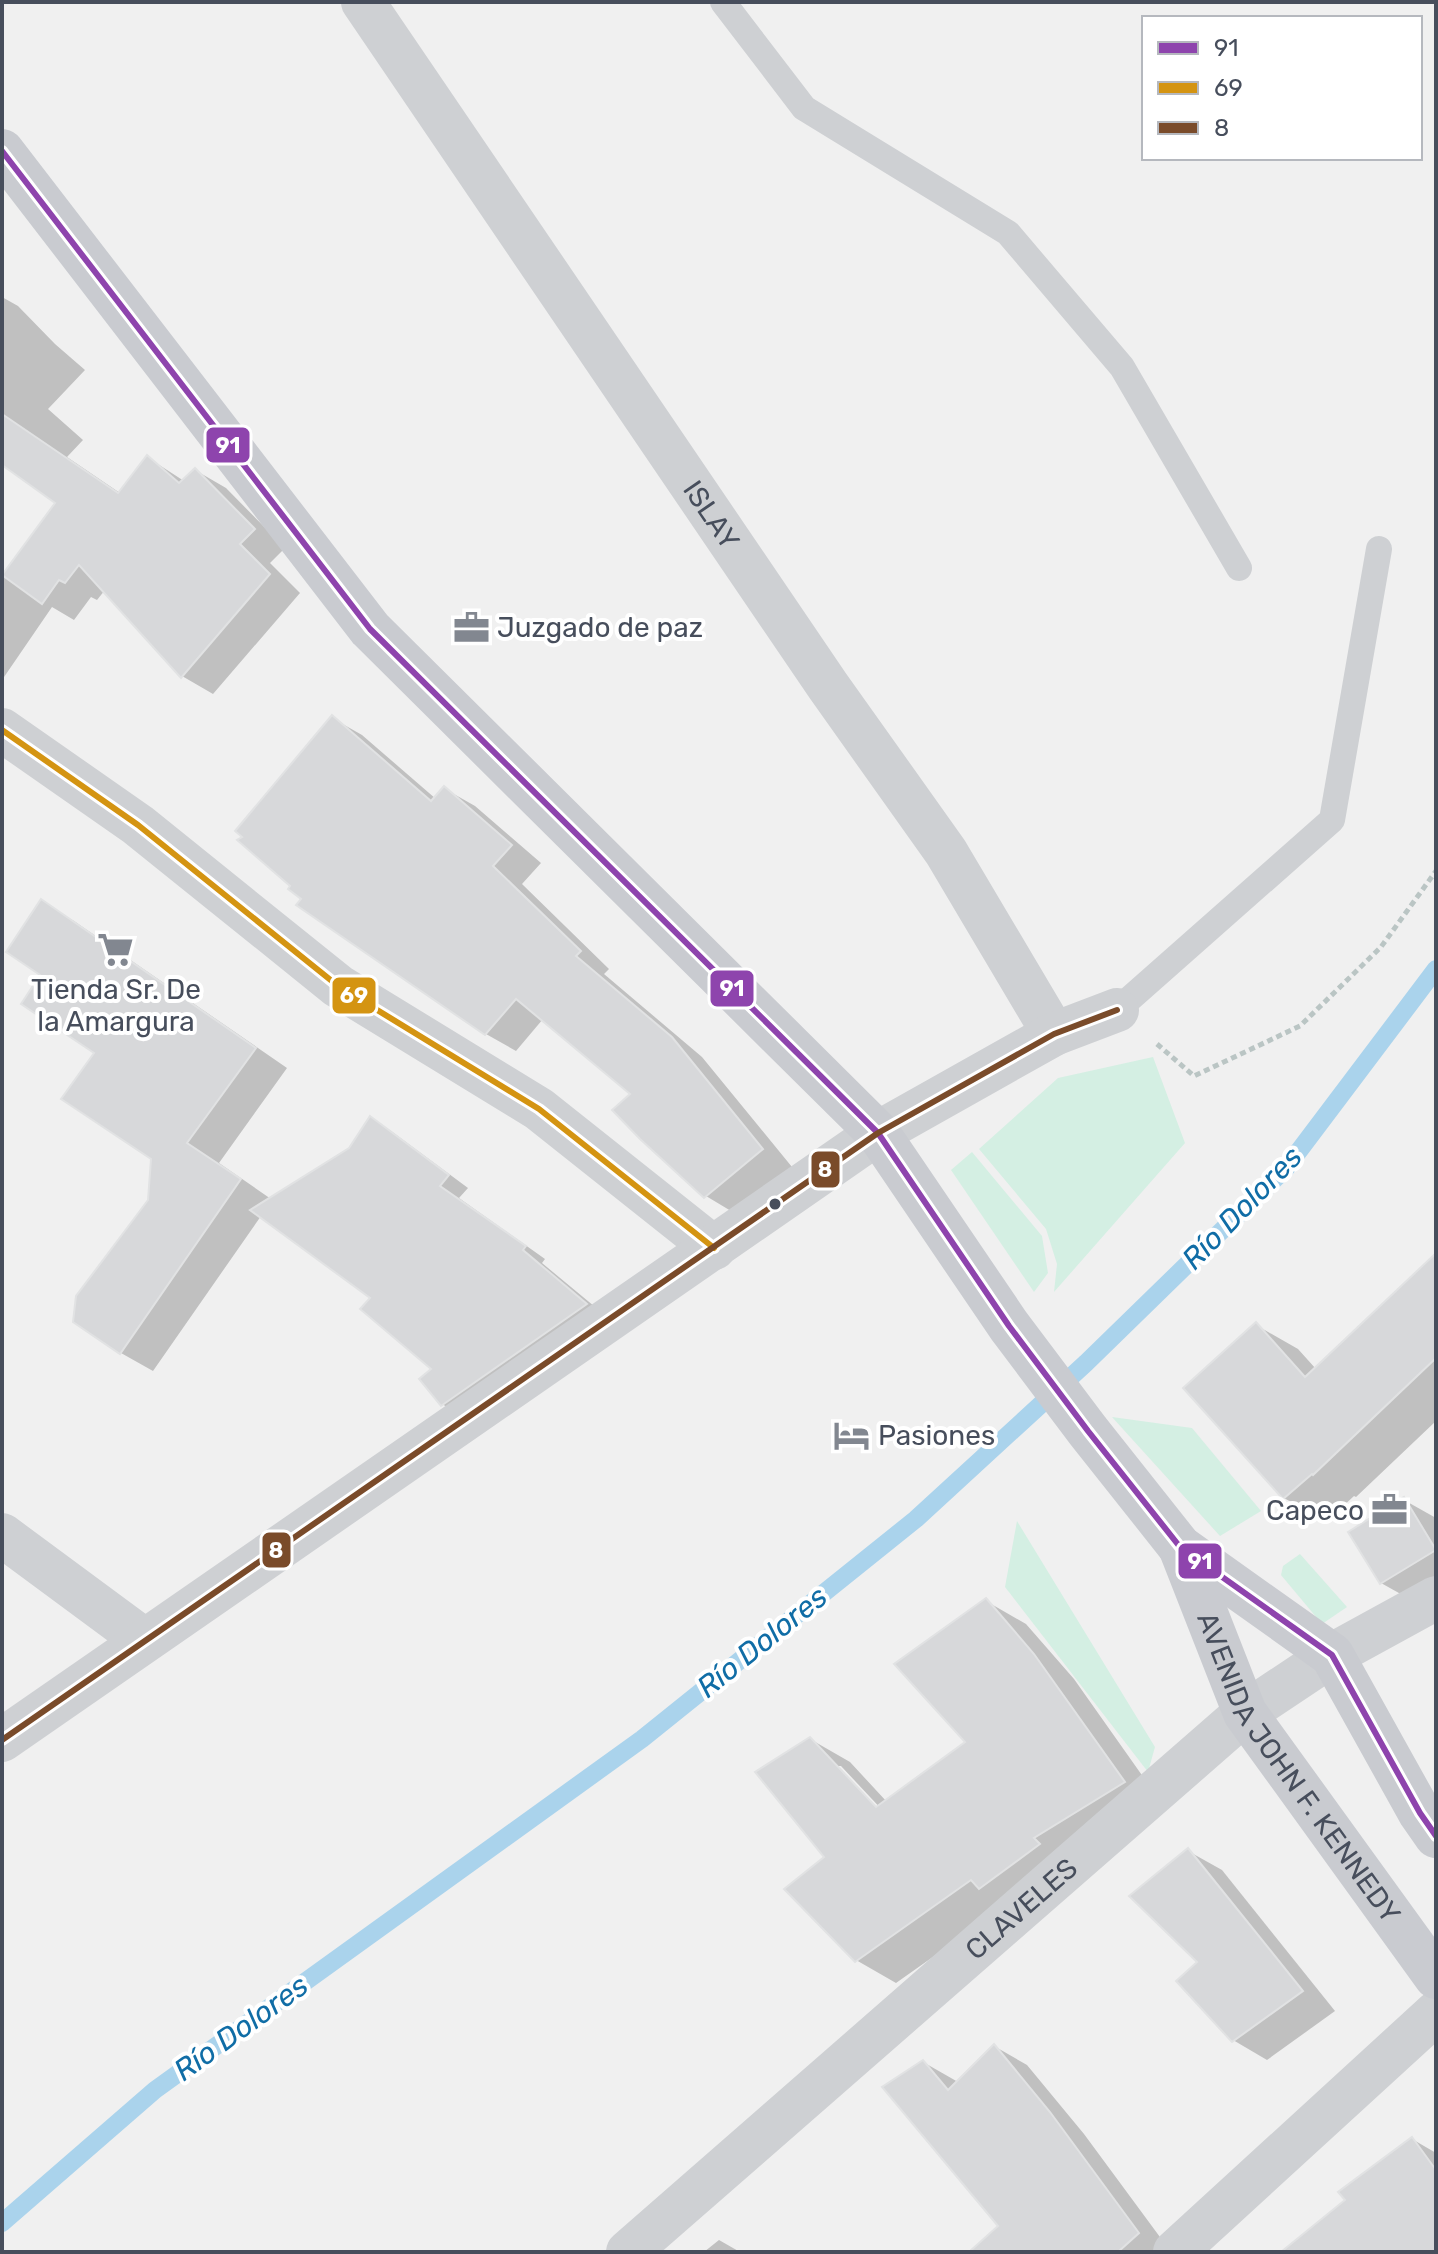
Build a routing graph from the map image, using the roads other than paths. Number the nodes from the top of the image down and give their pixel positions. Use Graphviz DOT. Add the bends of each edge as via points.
graph roads {
  1 [pos="363,2"];
  2 [pos="723,2"];
  3 [pos="2,151"];
  4 [pos="1379,549"];
  5 [pos="1239,568"];
  6 [pos="2,730"];
  7 [pos="1117,1010"];
  8 [pos="1054,1034"];
  9 [pos="878,1133"];
  10 [pos="714,1248"];
  11 [pos="2,1535"];
  12 [pos="1180,1547"];
  13 [pos="1436,1598"];
  14 [pos="144,1640"];
  15 [pos="1332,1655"];
  16 [pos="1245,1713"];
  17 [pos="2,1740"];
  18 [pos="1436,1836"];
  19 [pos="1436,1977"];
  20 [pos="1436,2013"];
  21 [pos="628,2252"];
  22 [pos="1175,2252"];
  1 -- 8 [label="street, ISLAY" via="946,852"];
  2 -- 5 [label="lane" via="804,108 1008,233 1122,367"];
  3 -- 9 [label="main road, AVENIDA JOHN F. KENNEDY" via="370,629"];
  4 -- 7 [label="lane" via="1332,820"];
  6 -- 10 [label="street" via="138,825 338,986 539,1109"];
  7 -- 8 [label="street"];
  8 -- 9 [label="street"];
  9 -- 10 [label="street"];
  9 -- 12 [label="main road, AVENIDA JOHN F. KENNEDY" via="1009,1326"];
  10 -- 14 [label="street"];
  11 -- 14 [label="street"];
  12 -- 15 [label="main road, AVENIDA JOHN F. KENNEDY"];
  12 -- 16 [label="main road, AVENIDA JOHN F. KENNEDY"];
  13 -- 15 [label="street, CLAVELES"];
  14 -- 17 [label="street"];
  15 -- 16 [label="street, CLAVELES"];
  15 -- 18 [label="main road, AVENIDA JOHN F. KENNEDY"];
  16 -- 19 [label="main road, AVENIDA JOHN F. KENNEDY"];
  16 -- 21 [label="street, CLAVELES"];
  20 -- 22 [label="street"];
}
